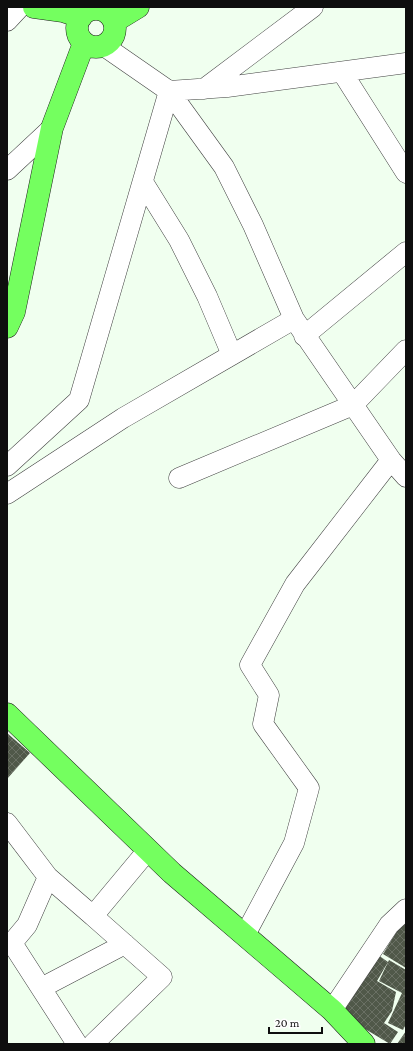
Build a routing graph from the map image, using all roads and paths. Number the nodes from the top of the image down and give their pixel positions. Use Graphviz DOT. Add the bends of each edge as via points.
graph roads {
  1 [pos="20,7"];
  2 [pos="34,7"];
  3 [pos="138,7"];
  4 [pos="314,7"];
  5 [pos="99,13"];
  6 [pos="7,21"];
  7 [pos="94,45"];
  8 [pos="406,63"];
  9 [pos="342,72"];
  10 [pos="204,89"];
  11 [pos="169,91"];
  12 [pos="52,128"];
  13 [pos="7,170"];
  14 [pos="406,173"];
  15 [pos="143,182"];
  16 [pos="406,252"];
  17 [pos="294,319"];
  18 [pos="7,326"];
  19 [pos="304,336"];
  20 [pos="406,350"];
  21 [pos="232,355"];
  22 [pos="353,405"];
  23 [pos="391,460"];
  24 [pos="7,466"];
  25 [pos="406,477"];
  26 [pos="179,478"];
  27 [pos="7,494"];
  28 [pos="8,716"];
  29 [pos="7,823"];
  30 [pos="148,850"];
  31 [pos="48,877"];
  32 [pos="406,909"];
  33 [pos="93,916"];
  34 [pos="245,935"];
  35 [pos="125,944"];
  36 [pos="41,988"];
  37 [pos="332,1010"];
  38 [pos="78,1044"];
  39 [pos="93,1044"];
  40 [pos="364,1044"];
  1 -- 6 [label="street"];
  2 -- 5 [label="main road"];
  3 -- 5 [label="main road"];
  4 -- 10 [label="street"];
  5 -- 7 [label="main road" via="115,30 111,40"];
  5 -- 7 [label="main road" via="76,25 78,35"];
  7 -- 11 [label="street"];
  7 -- 12 [label="main road"];
  8 -- 9 [label="street"];
  9 -- 10 [label="street"];
  9 -- 14 [label="street"];
  10 -- 11 [label="street"];
  11 -- 15 [label="street"];
  11 -- 17 [label="street" via="224,167"];
  12 -- 13 [label="street"];
  12 -- 18 [label="main road" via="14,312"];
  15 -- 21 [label="street" via="179,240"];
  15 -- 24 [label="street" via="79,400"];
  16 -- 19 [label="street"];
  17 -- 19 [label="street"];
  17 -- 21 [label="street"];
  19 -- 22 [label="street"];
  20 -- 22 [label="street"];
  21 -- 27 [label="street" via="123,418"];
  22 -- 23 [label="street"];
  22 -- 26 [label="street"];
  23 -- 25 [label="street"];
  23 -- 34 [label="street" via="295,584 250,665 269,695 263,724 309,788 294,843"];
  28 -- 30 [label="main road"];
  29 -- 31 [label="street"];
  30 -- 33 [label="street"];
  30 -- 34 [label="main road"];
  31 -- 33 [label="street"];
  31 -- 36 [label="street" via="27,925 12,943"];
  32 -- 37 [label="street" via="389,925"];
  33 -- 35 [label="street"];
  34 -- 37 [label="main road"];
  35 -- 36 [label="street"];
  35 -- 39 [label="street" via="162,977"];
  36 -- 38 [label="street"];
  37 -- 40 [label="main road"];
}
